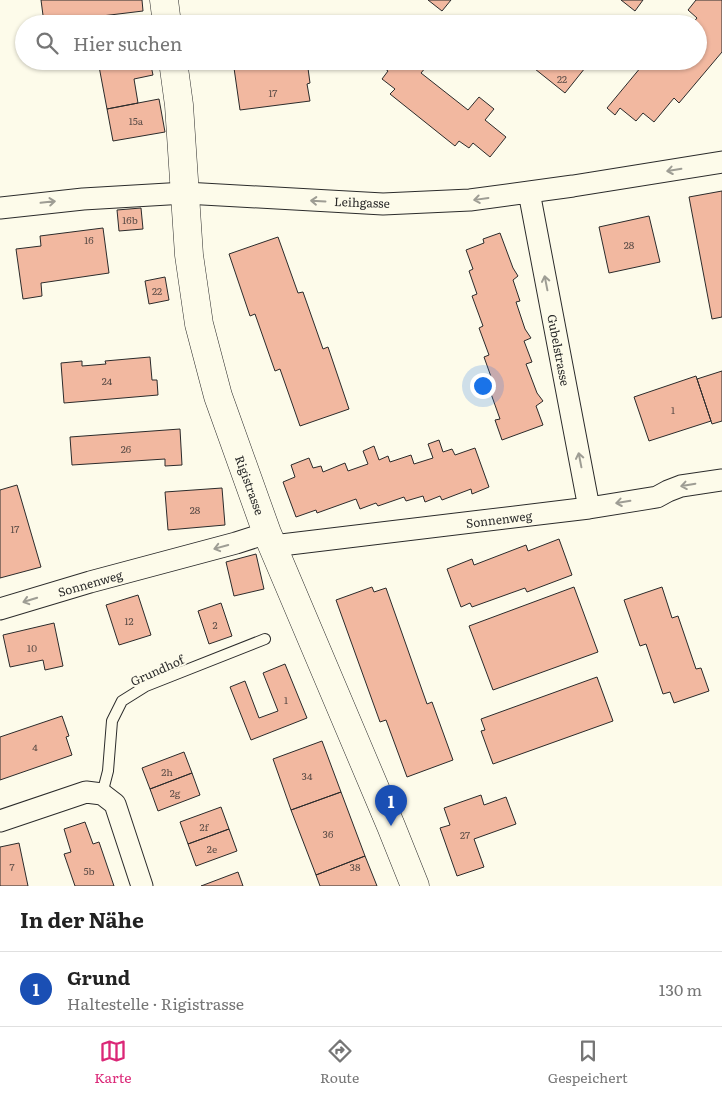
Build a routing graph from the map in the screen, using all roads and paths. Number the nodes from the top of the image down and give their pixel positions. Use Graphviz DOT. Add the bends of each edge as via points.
graph roads {
  1 [pos="164,0"];
  2 [pos="166,15"];
  3 [pos="173,70"];
  4 [pos="722,162"];
  5 [pos="529,192"];
  6 [pos="185,193"];
  7 [pos="0,208"];
  8 [pos="722,480"];
  9 [pos="590,508"];
  10 [pos="270,540"];
  11 [pos="0,609"];
  12 [pos="265,638"];
  13 [pos="102,794"];
  14 [pos="0,821"];
  15 [pos="142,886"];
  16 [pos="415,886"];
  1 -- 2 [label="street"];
  3 -- 6 [label="street, Rigistrasse"];
  4 -- 5 [label="street, Leihgasse, one-way"];
  5 -- 6 [label="street, Leihgasse, one-way" via="470,200 383,204"];
  9 -- 5 [label="street, Gubelstrasse, one-way"];
  7 -- 6 [label="street, Leihgasse, one-way"];
  6 -- 10 [label="street, Rigistrasse" via="189,255 199,324 218,396"];
  8 -- 9 [label="street, Sonnenweg, one-way" via="681,486 657,497"];
  9 -- 10 [label="street, Sonnenweg"];
  10 -- 11 [label="street, Sonnenweg, one-way" via="236,543"];
  10 -- 16 [label="street, Rigistrasse"];
  12 -- 13 [label="lane, Grundhof" via="146,686 122,701 112,721 108,771"];
  13 -- 14 [label="street" via="86,792"];
  13 -- 15 [label="street" via="115,804"];
}
